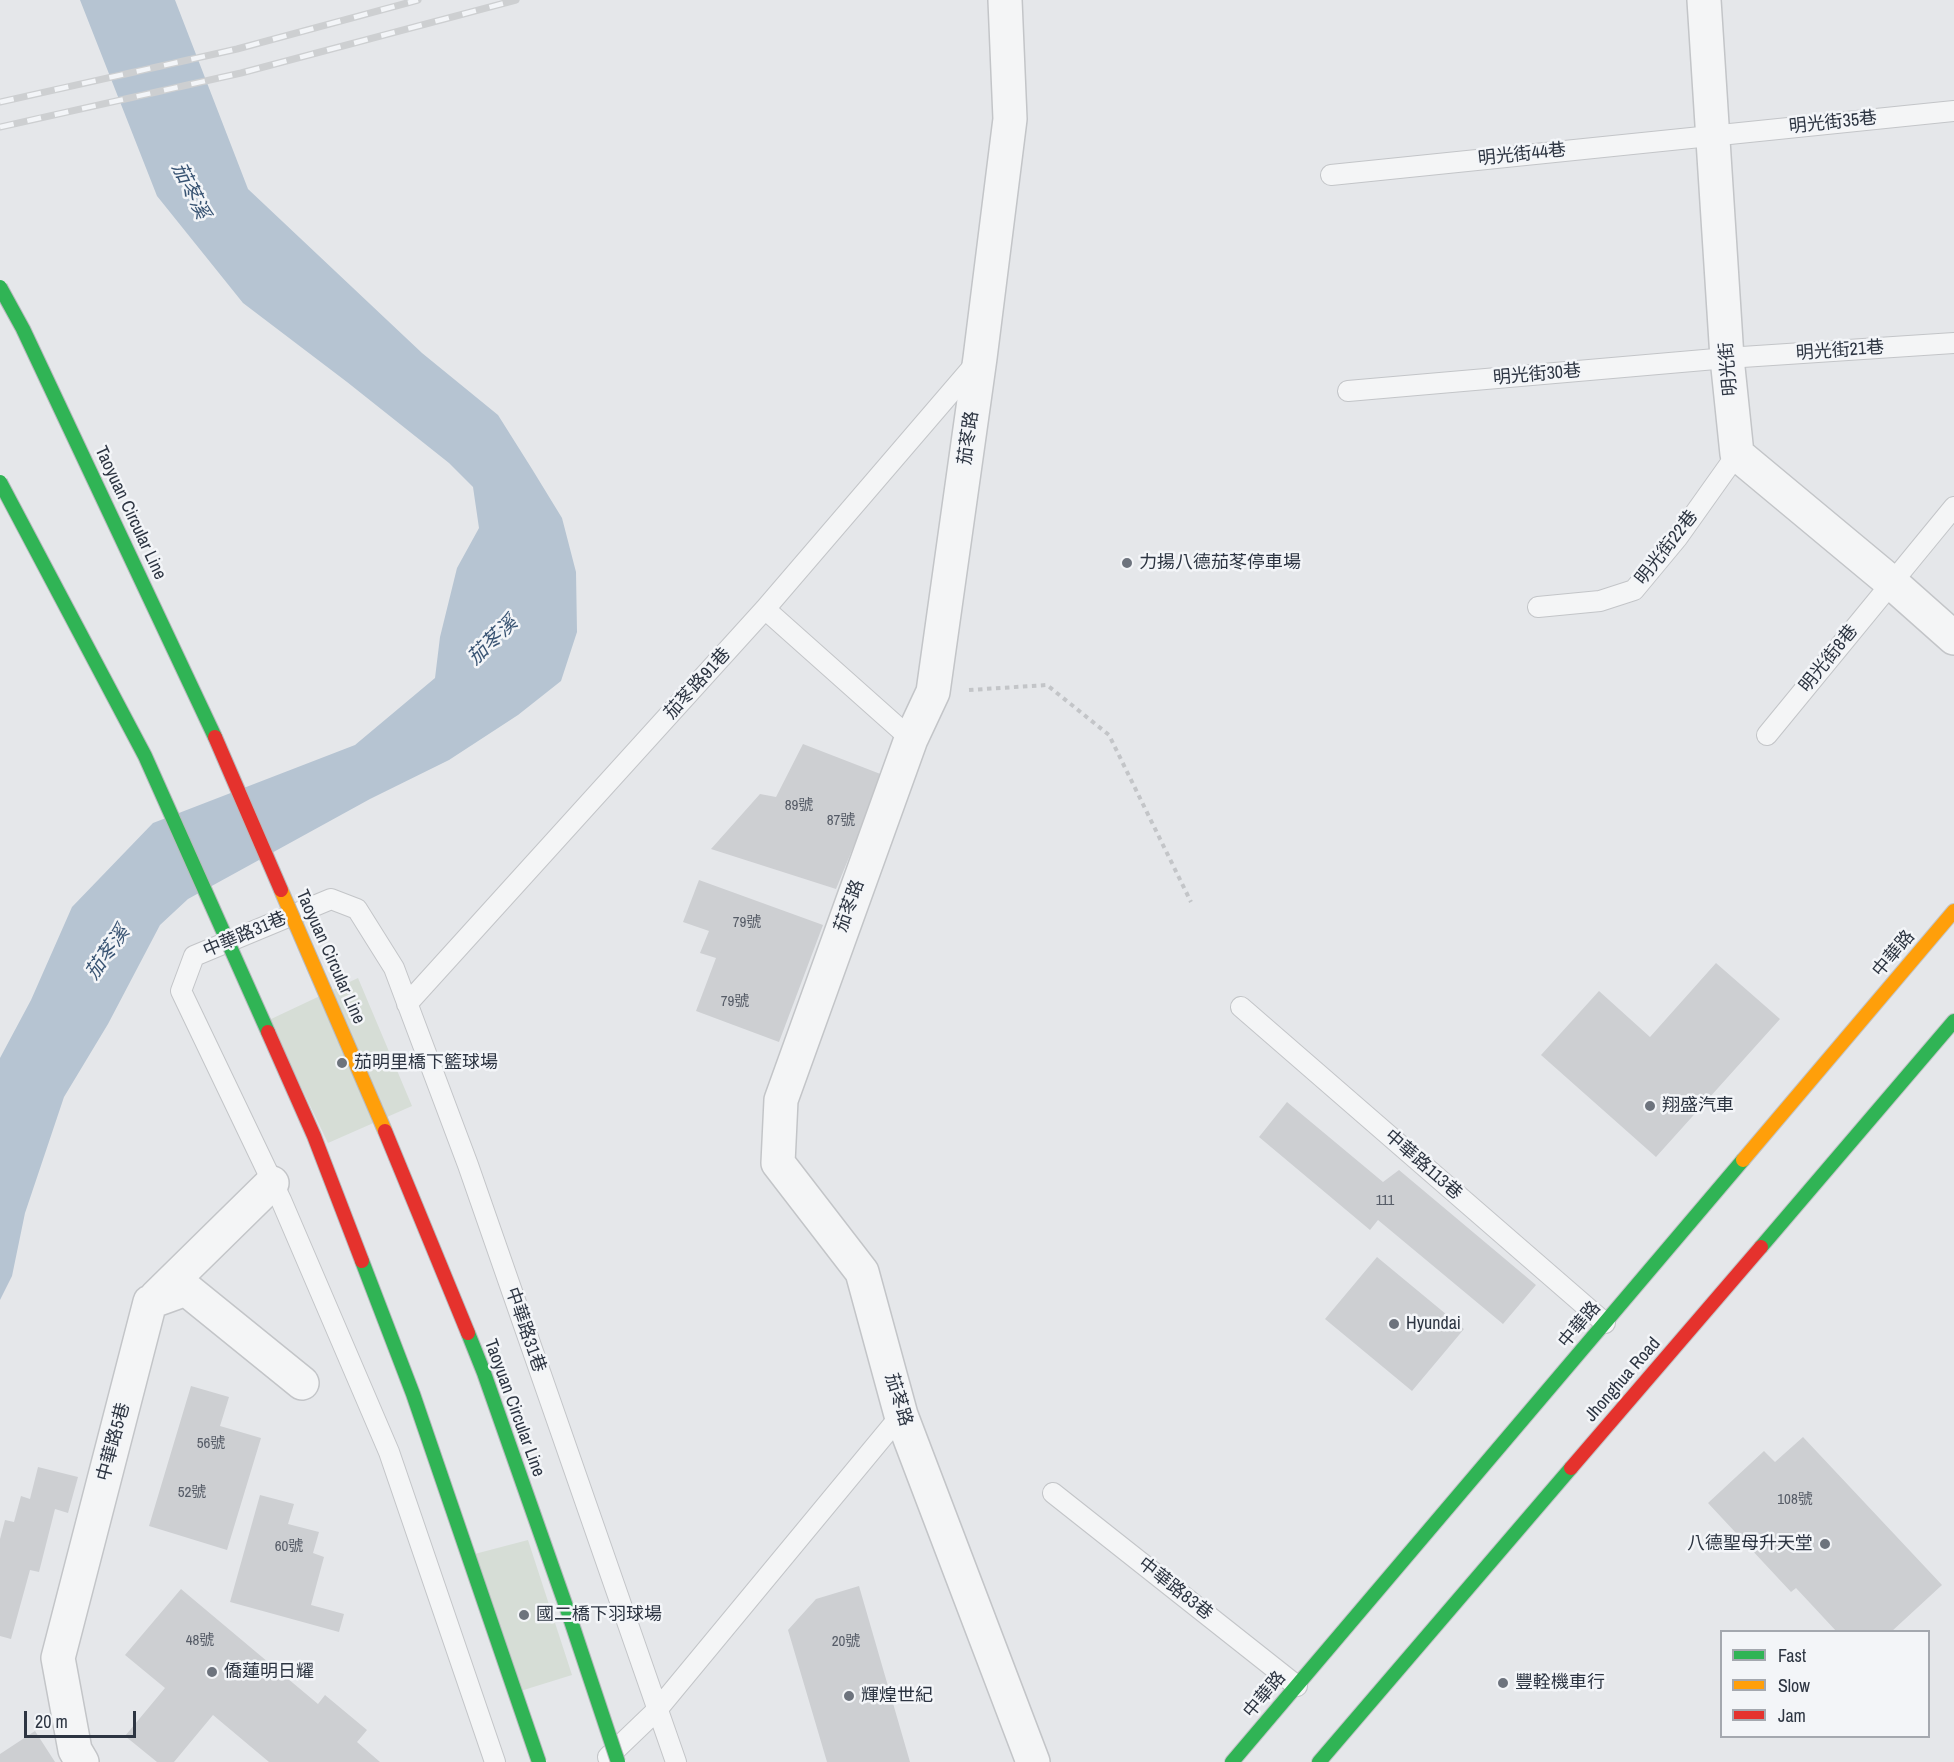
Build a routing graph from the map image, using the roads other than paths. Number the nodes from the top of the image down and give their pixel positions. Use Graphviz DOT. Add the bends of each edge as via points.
graph roads {
  1 [pos="1005,0"];
  2 [pos="1704,0"];
  3 [pos="1954,111"];
  4 [pos="1713,135"];
  5 [pos="1331,175"];
  6 [pos="0,287"];
  7 [pos="1954,343"];
  8 [pos="980,358"];
  9 [pos="1727,358"];
  10 [pos="1348,391"];
  11 [pos="1737,454"];
  12 [pos="0,482"];
  13 [pos="1954,507"];
  14 [pos="1892,583"];
  15 [pos="1538,607"];
  16 [pos="765,609"];
  17 [pos="1954,638"];
  18 [pos="1767,735"];
  19 [pos="911,739"];
  20 [pos="1954,910"];
  21 [pos="407,1004"];
  22 [pos="1241,1007"];
  23 [pos="1954,1021"];
  24 [pos="272,1183"];
  25 [pos="150,1302"];
  26 [pos="1605,1323"];
  27 [pos="302,1383"];
  28 [pos="901,1415"];
  29 [pos="1053,1493"];
  30 [pos="1297,1686"];
  31 [pos="657,1710"];
  32 [pos="82,1762"];
  33 [pos="495,1762"];
  34 [pos="539,1762"];
  35 [pos="602,1762"];
  36 [pos="618,1762"];
  37 [pos="676,1762"];
  38 [pos="1033,1762"];
  39 [pos="1232,1762"];
  40 [pos="1319,1762"];
  1 -- 8 [label="street, 茄苳路" via="1010,119"];
  2 -- 4 [label="street, 明光街"];
  3 -- 4 [label="lane, 明光街35巷"];
  4 -- 5 [label="lane, 明光街44巷"];
  4 -- 9 [label="street, 明光街"];
  6 -- 36 [label="main road, Taoyuan Circular Line, bridge" via="24,329 204,712 373,1101 484,1373"];
  7 -- 9 [label="lane, 明光街21巷"];
  8 -- 16 [label="lane, 茄苳路91巷"];
  8 -- 19 [label="street, 茄苳路" via="933,692"];
  9 -- 10 [label="lane, 明光街30巷"];
  9 -- 11 [label="street, 明光街"];
  11 -- 14 [label="street"];
  11 -- 15 [label="lane, 明光街22巷" via="1634,591 1600,601"];
  12 -- 34 [label="main road, bridge" via="145,756 314,1136 413,1394"];
  13 -- 14 [label="lane, 明光街8巷"];
  14 -- 17 [label="street"];
  14 -- 18 [label="lane, 明光街8巷"];
  16 -- 19 [label="lane"];
  16 -- 21 [label="lane, 茄苳路91巷"];
  19 -- 28 [label="street, 茄苳路" via="781,1100 778,1163 862,1272"];
  20 -- 26 [label="main road, 中華路"];
  21 -- 24 [label="lane, 中華路31巷" via="394,968 357,909 331,899 194,956 181,991"];
  21 -- 31 [label="lane, 中華路31巷" via="468,1165"];
  22 -- 26 [label="lane, 中華路113巷"];
  23 -- 40 [label="main road, Jhonghua Road"];
  24 -- 25 [label="street"];
  24 -- 33 [label="lane, 中華路31巷" via="389,1452"];
  25 -- 27 [label="street" via="186,1289"];
  25 -- 32 [label="street, 中華路5巷" via="58,1658 75,1750"];
  26 -- 30 [label="main road, 中華路"];
  28 -- 31 [label="lane"];
  28 -- 38 [label="street, 茄苳路"];
  29 -- 30 [label="lane, 中華路83巷"];
  30 -- 39 [label="main road, 中華路"];
  31 -- 35 [label="lane"];
  31 -- 37 [label="lane, 中華路31巷"];
}
